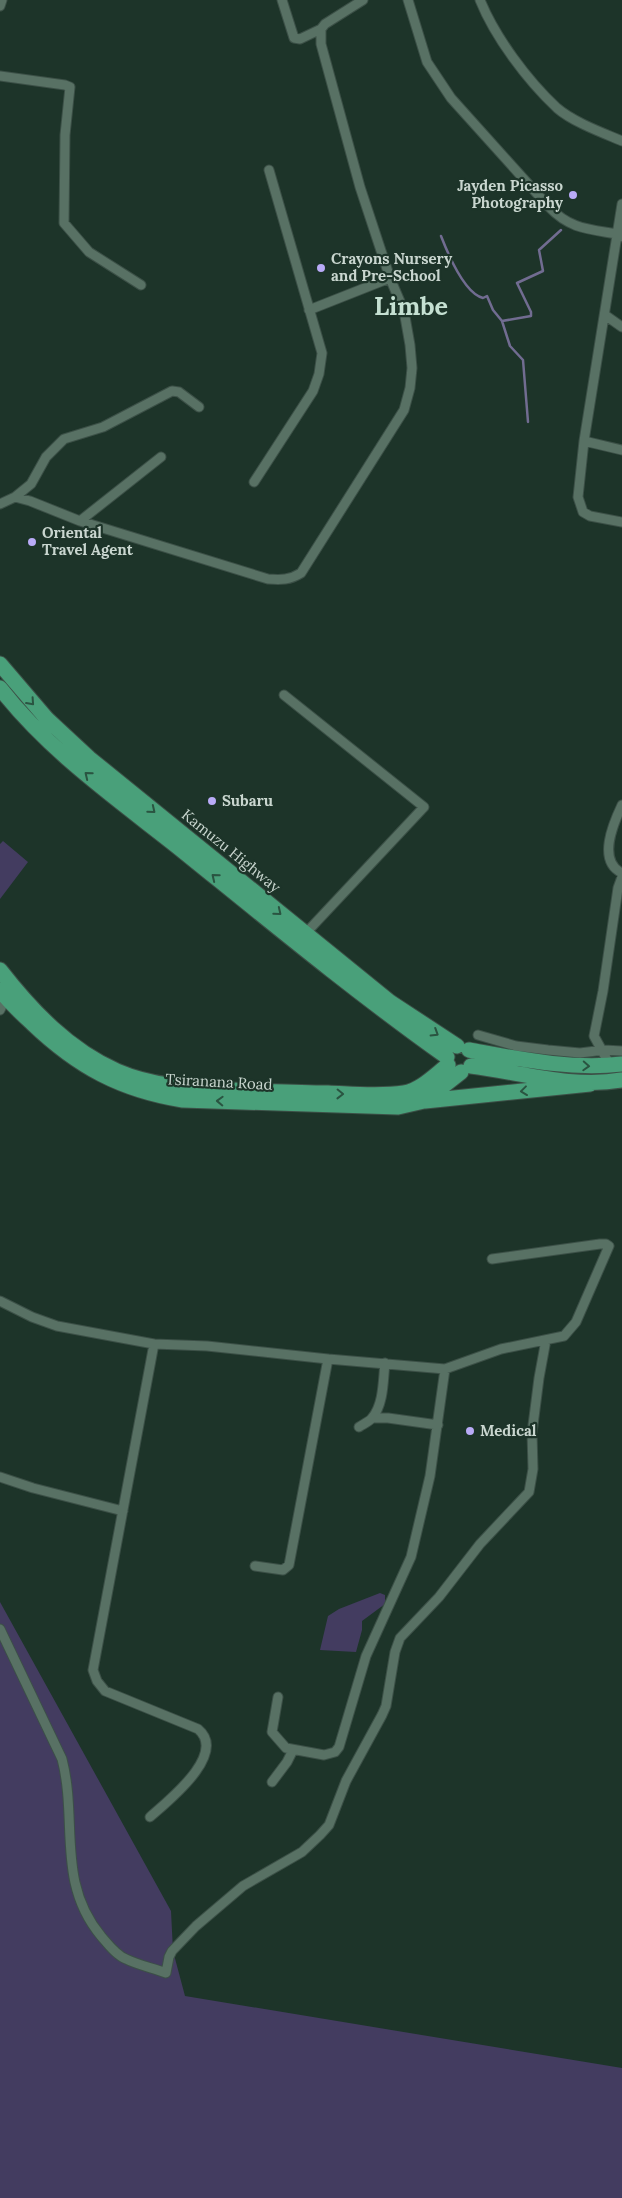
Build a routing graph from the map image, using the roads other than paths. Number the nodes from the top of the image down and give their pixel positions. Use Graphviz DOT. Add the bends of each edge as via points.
graph roads {
  1 [pos="2,0"];
  2 [pos="282,0"];
  3 [pos="363,0"];
  4 [pos="408,0"];
  5 [pos="480,0"];
  6 [pos="0,6"];
  7 [pos="322,29"];
  8 [pos="0,76"];
  9 [pos="622,141"];
  10 [pos="269,170"];
  11 [pos="622,204"];
  12 [pos="619,236"];
  13 [pos="390,278"];
  14 [pos="141,285"];
  15 [pos="310,310"];
  16 [pos="605,315"];
  17 [pos="622,327"];
  18 [pos="199,407"];
  19 [pos="584,441"];
  20 [pos="622,450"];
  21 [pos="161,457"];
  22 [pos="254,482"];
  23 [pos="15,497"];
  24 [pos="0,504"];
  25 [pos="80,521"];
  26 [pos="622,522"];
  27 [pos="0,664"];
  28 [pos="0,688"];
  29 [pos="284,695"];
  30 [pos="622,805"];
  31 [pos="622,875"];
  32 [pos="305,934"];
  33 [pos="0,970"];
  34 [pos="5,996"];
  35 [pos="478,1036"];
  36 [pos="604,1050"];
  37 [pos="622,1051"];
  38 [pos="459,1059"];
  39 [pos="616,1065"];
  40 [pos="618,1081"];
  41 [pos="590,1084"];
  42 [pos="424,1101"];
  43 [pos="492,1259"];
  44 [pos="0,1301"];
  45 [pos="546,1340"];
  46 [pos="154,1344"];
  47 [pos="328,1360"];
  48 [pos="385,1363"];
  49 [pos="445,1369"];
  50 [pos="372,1418"];
  51 [pos="438,1425"];
  52 [pos="359,1427"];
  53 [pos="0,1477"];
  54 [pos="123,1511"];
  55 [pos="255,1566"];
  56 [pos="0,1629"];
  57 [pos="278,1697"];
  58 [pos="293,1750"];
  59 [pos="272,1782"];
  60 [pos="150,1817"];
  1 -- 6 [label="street"];
  2 -- 7 [label="street" via="294,38 300,39"];
  3 -- 7 [label="street"];
  4 -- 12 [label="street" via="427,62 451,98 516,171 562,220 579,228"];
  5 -- 9 [label="street" via="490,24 515,60 558,109"];
  7 -- 13 [label="street" via="321,44 360,187"];
  8 -- 14 [label="street" via="70,88 65,130 64,223 89,252"];
  10 -- 15 [label="street"];
  11 -- 12 [label="street"];
  12 -- 16 [label="street"];
  13 -- 15 [label="street"];
  13 -- 25 [label="street" via="404,311 410,345 410,388 404,410 302,573 283,581 268,579"];
  15 -- 22 [label="street" via="322,353 313,391"];
  16 -- 17 [label="street"];
  16 -- 19 [label="street"];
  18 -- 23 [label="street" via="172,390 103,427 64,439 46,457 31,484"];
  19 -- 20 [label="street"];
  19 -- 26 [label="street" via="578,497 583,512"];
  21 -- 25 [label="street"];
  23 -- 24 [label="street"];
  23 -- 25 [label="street"];
  27 -- 32 [label="highway, Kamuzu Highway, one-way" via="47,719 89,758"];
  38 -- 28 [label="highway, Kamuzu Highway, one-way" via="296,943 80,768 37,730"];
  29 -- 32 [label="street" via="424,807"];
  30 -- 31 [label="street" via="608,851 609,860"];
  31 -- 36 [label="street" via="594,1036"];
  32 -- 38 [label="highway, Kamuzu Highway, one-way"];
  33 -- 34 [label="highway, Tsiranana Road"];
  34 -- 38 [label="highway, Tsiranana Road, one-way" via="88,1056 146,1082 174,1087 292,1093 405,1093"];
  42 -- 34 [label="highway, Tsiranana Road, one-way" via="398,1107 371,1107 184,1100 154,1095 89,1069 42,1033"];
  35 -- 36 [label="street" via="548,1050 580,1053"];
  36 -- 37 [label="street"];
  36 -- 39 [label="street"];
  38 -- 39 [label="highway, Kamuzu Highway, one-way"];
  38 -- 41 [label="highway, Kamuzu Highway" via="552,1080"];
  38 -- 42 [label="highway, Tsiranana Road"];
  39 -- 40 [label="street"];
  40 -- 41 [label="highway, Kamuzu Highway"];
  41 -- 42 [label="highway, one-way"];
  43 -- 45 [label="street" via="600,1244 609,1246 573,1328 564,1336"];
  44 -- 46 [label="street" via="57,1326"];
  45 -- 49 [label="street" via="501,1349"];
  45 -- 56 [label="street" via="532,1433 533,1469 529,1492 400,1638 386,1706 346,1781 329,1825 302,1852 243,1886 196,1926 172,1951 166,1973 125,1959 108,1944 85,1913 77,1895 72,1869 67,1779 62,1759"];
  46 -- 47 [label="street" via="207,1346"];
  46 -- 54 [label="street"];
  47 -- 48 [label="street"];
  47 -- 55 [label="street" via="289,1565 283,1570"];
  48 -- 49 [label="street"];
  48 -- 50 [label="street" via="380,1401"];
  49 -- 51 [label="street"];
  50 -- 51 [label="street"];
  50 -- 52 [label="street"];
  51 -- 58 [label="street" via="411,1557 366,1656 338,1747 330,1754"];
  53 -- 54 [label="street"];
  54 -- 60 [label="street" via="94,1675 105,1692 198,1729 207,1740 203,1758 184,1788"];
  57 -- 58 [label="street" via="272,1732 286,1748"];
  58 -- 59 [label="street"];
}
